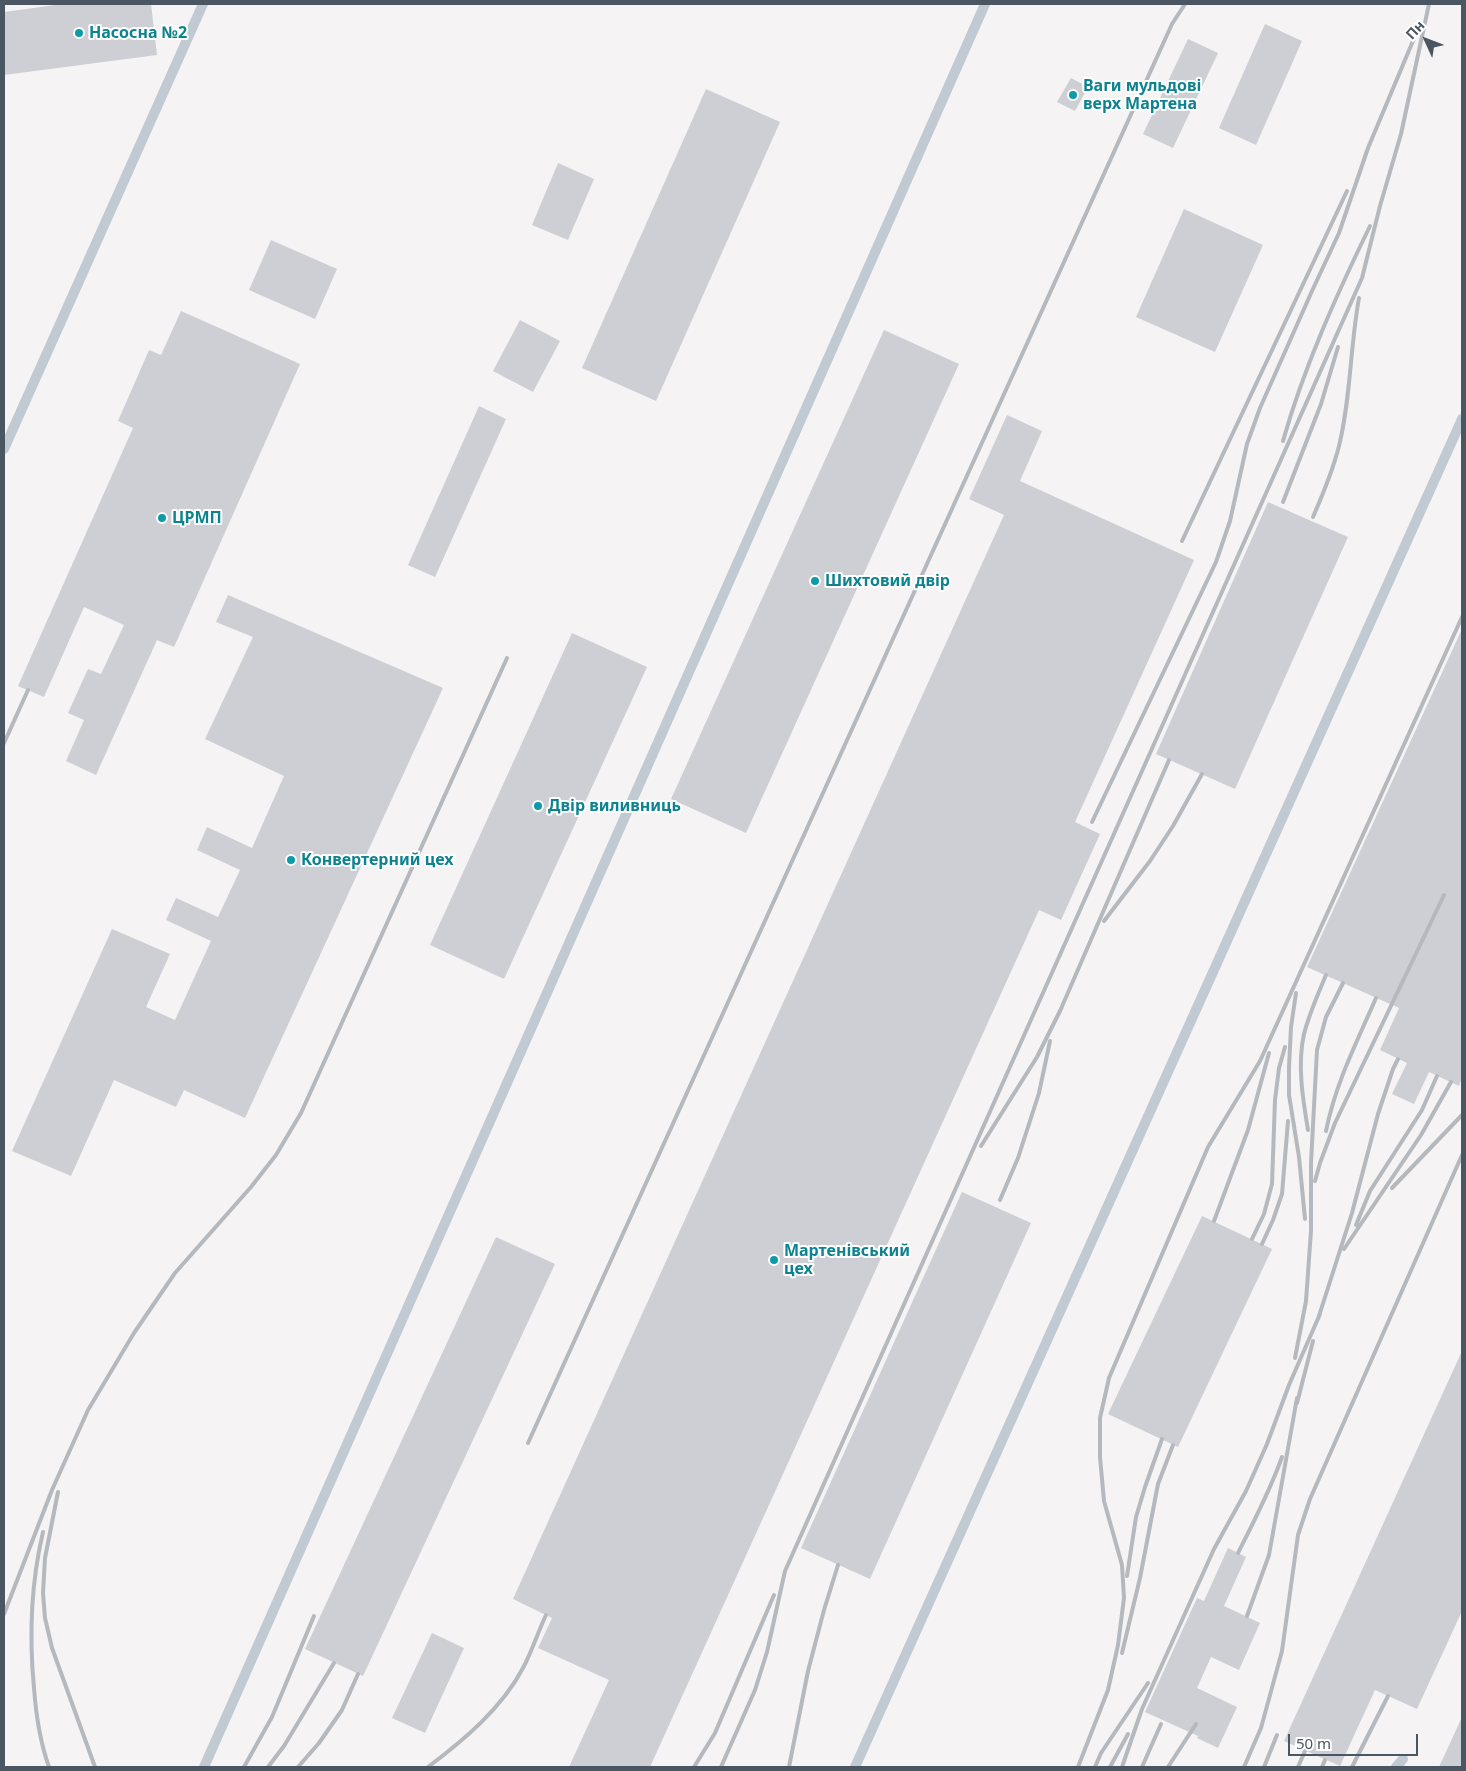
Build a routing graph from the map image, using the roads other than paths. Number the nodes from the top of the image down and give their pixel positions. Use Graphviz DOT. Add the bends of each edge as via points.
graph roads {
  1 [pos="203,4"];
  2 [pos="985,4"];
  3 [pos="1462,419"];
  4 [pos="4,449"];
  5 [pos="1404,1759"];
  6 [pos="204,1767"];
  7 [pos="855,1767"];
  8 [pos="1396,1767"];
  1 -- 4 [label="lane"];
  2 -- 6 [label="lane"];
  3 -- 7 [label="lane"];
  5 -- 8 [label="lane"];
}
